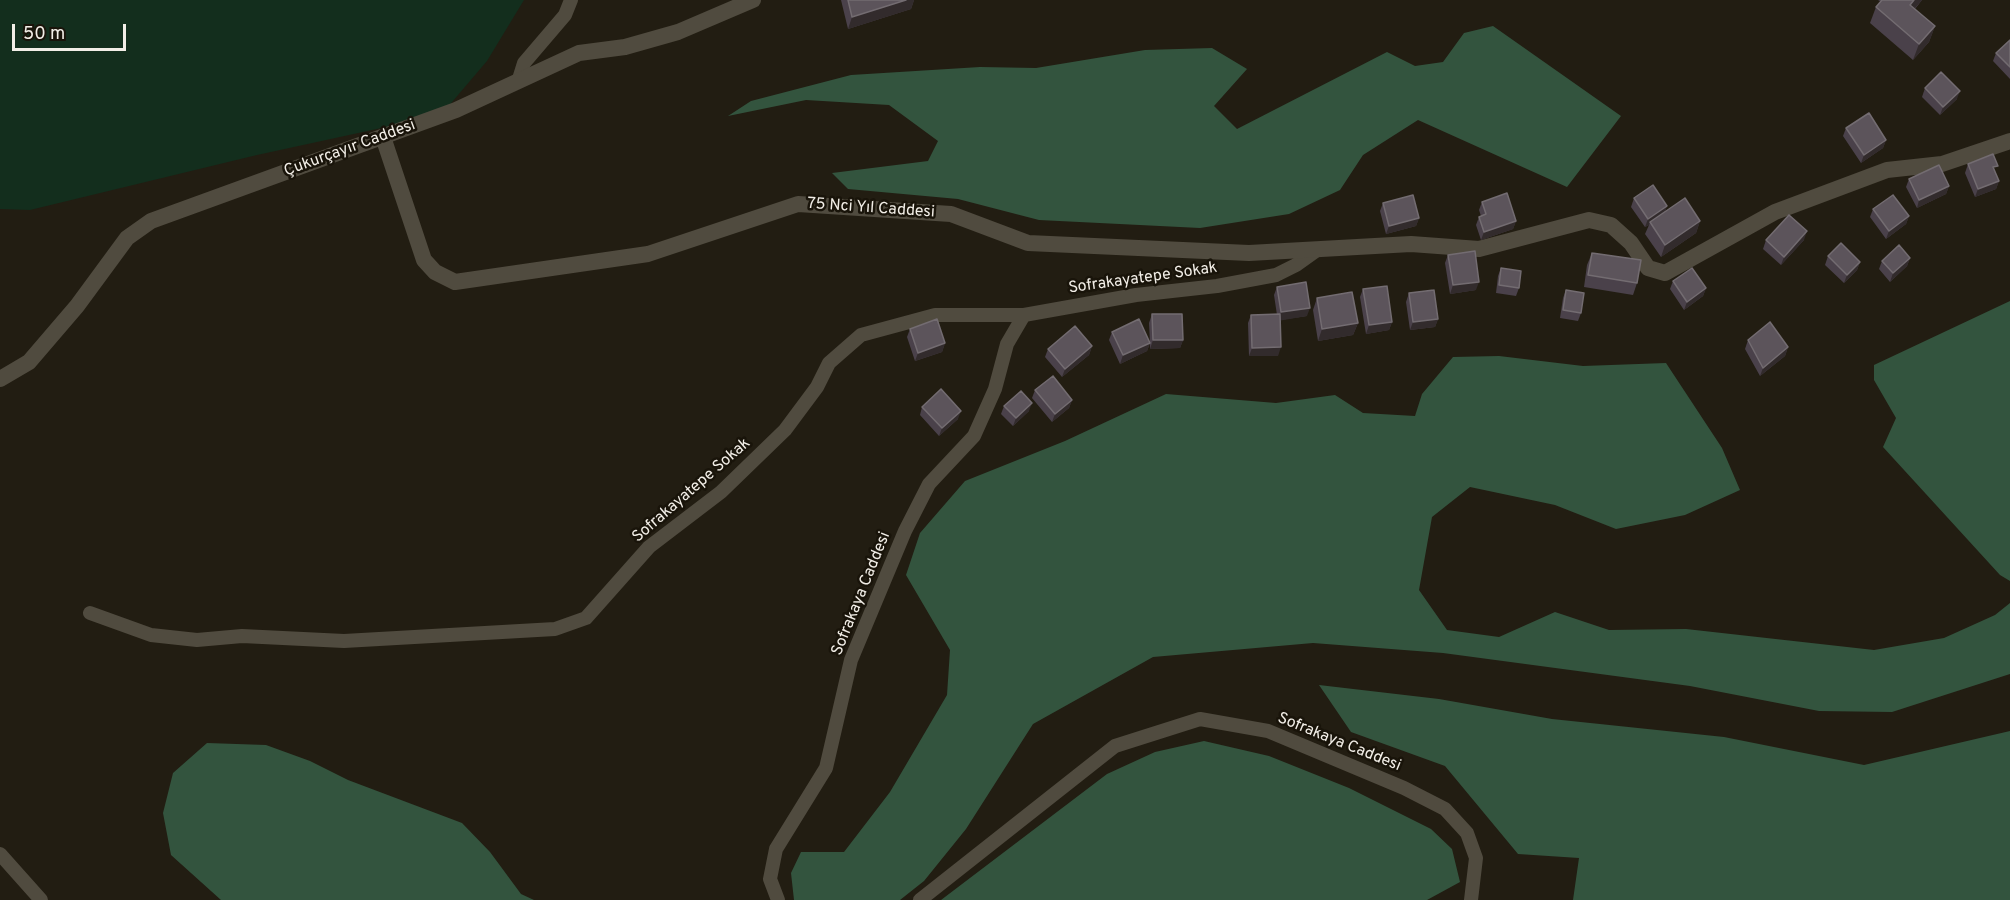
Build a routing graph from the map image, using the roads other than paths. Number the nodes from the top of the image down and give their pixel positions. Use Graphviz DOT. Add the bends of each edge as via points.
graph roads {
  1 [pos="571,0"];
  2 [pos="753,0"];
  3 [pos="519,79"];
  4 [pos="383,137"];
  5 [pos="2010,141"];
  6 [pos="1317,249"];
  7 [pos="1024,315"];
  8 [pos="0,379"];
  9 [pos="90,613"];
  10 [pos="0,854"];
  11 [pos="41,900"];
  12 [pos="778,900"];
  13 [pos="920,900"];
  14 [pos="1471,900"];
  1 -- 3 [label="street" via="565,15 524,63"];
  2 -- 3 [label="street, Çukurçayır Caddesi" via="678,32 625,47 579,53"];
  3 -- 4 [label="street, Çukurçayır Caddesi" via="456,110"];
  4 -- 6 [label="street, 75 Nci Yıl Caddesi" via="424,260 435,272 455,282 648,254 798,204 951,214 1028,243 1249,253"];
  4 -- 8 [label="street, Çukurçayır Caddesi" via="151,221 127,238 77,306 28,362"];
  5 -- 6 [label="street, 75 Nci Yıl Caddesi" via="1942,164 1887,170 1774,212 1665,273 1648,268 1631,243 1611,225 1590,220 1479,249 1411,244"];
  6 -- 7 [label="street, Sofrakayatepe Sokak" via="1276,275"];
  7 -- 9 [label="street, Sofrakayatepe Sokak" via="935,315 861,335 829,363 817,387 785,430 721,492 649,547 586,618 555,629 344,641 242,636 197,640 151,635"];
  7 -- 12 [label="street, Sofrakaya Caddesi" via="1007,344 995,389 974,436 929,484 900,542 851,660 826,768 776,849 770,879"];
  10 -- 11 [label="street"];
  13 -- 14 [label="street, Sofrakaya Caddesi" via="1115,746 1200,719 1268,731 1445,809 1467,833 1476,858"];
}
